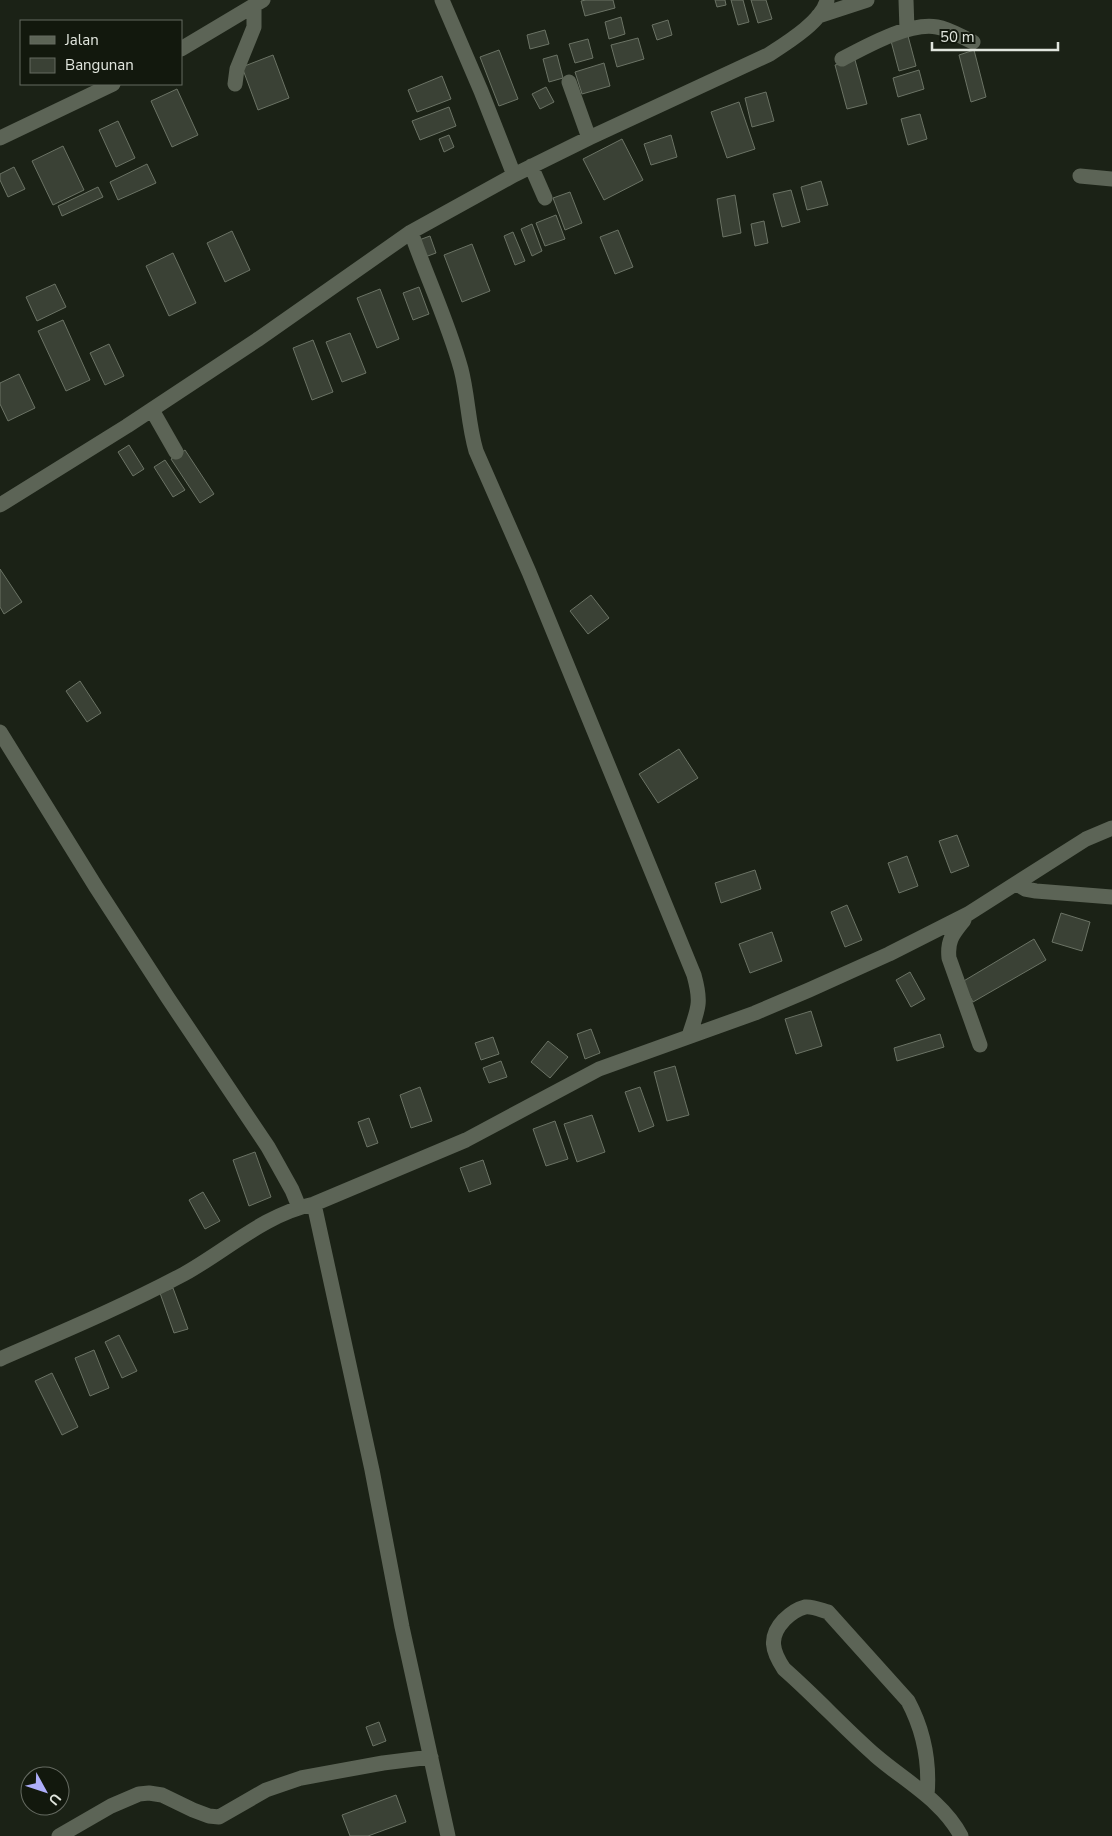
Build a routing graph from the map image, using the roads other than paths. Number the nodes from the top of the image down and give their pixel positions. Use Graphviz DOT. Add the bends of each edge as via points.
graph roads {
  1 [pos="442,0"];
  2 [pos="827,0"];
  3 [pos="867,0"];
  4 [pos="906,0"];
  5 [pos="259,3"];
  6 [pos="818,16"];
  7 [pos="907,30"];
  8 [pos="974,42"];
  9 [pos="182,48"];
  10 [pos="842,59"];
  11 [pos="569,82"];
  12 [pos="235,84"];
  13 [pos="111,85"];
  14 [pos="0,138"];
  15 [pos="589,138"];
  16 [pos="532,166"];
  17 [pos="514,175"];
  18 [pos="1080,176"];
  19 [pos="1112,179"];
  20 [pos="546,198"];
  21 [pos="411,232"];
  22 [pos="152,410"];
  23 [pos="176,452"];
  24 [pos="0,505"];
  25 [pos="0,732"];
  26 [pos="1112,828"];
  27 [pos="1017,884"];
  28 [pos="1112,897"];
  29 [pos="968,914"];
  30 [pos="689,1036"];
  31 [pos="980,1045"];
  32 [pos="307,1205"];
  33 [pos="0,1359"];
  34 [pos="431,1756"];
  35 [pos="927,1796"];
  36 [pos="59,1836"];
  37 [pos="448,1836"];
  38 [pos="962,1836"];
  1 -- 17 [label="street"];
  2 -- 6 [label="street"];
  3 -- 6 [label="street"];
  4 -- 7 [label="street"];
  5 -- 9 [label="street"];
  5 -- 12 [label="street"];
  6 -- 15 [label="street" via="768,55"];
  7 -- 8 [label="street" via="940,27"];
  7 -- 10 [label="street"];
  11 -- 15 [label="street"];
  13 -- 14 [label="street"];
  15 -- 16 [label="street"];
  16 -- 17 [label="street"];
  16 -- 20 [label="street"];
  17 -- 21 [label="street"];
  18 -- 19 [label="street"];
  21 -- 22 [label="street"];
  21 -- 30 [label="street" via="462,371 476,451 530,572 694,975 699,1005"];
  22 -- 23 [label="street"];
  22 -- 24 [label="street"];
  25 -- 32 [label="street" via="96,887 268,1146 292,1190"];
  26 -- 27 [label="street" via="1086,839"];
  27 -- 28 [label="street" via="1031,890"];
  27 -- 29 [label="street"];
  29 -- 30 [label="street" via="809,990"];
  29 -- 31 [label="street" via="952,936 949,958"];
  30 -- 32 [label="street" via="599,1069 466,1140"];
  32 -- 33 [label="street" via="256,1228 193,1269 142,1296"];
  32 -- 34 [label="street" via="372,1470 402,1628"];
  34 -- 36 [label="street" via="301,1778 266,1790 219,1817 201,1813 162,1794 139,1794"];
  34 -- 37 [label="street"];
  35 -- 35 [label="street" via="876,1755 784,1669 776,1658 774,1646 776,1629 790,1614 804,1607 828,1612 908,1701 917,1717 925,1746 929,1774"];
  35 -- 38 [label="street"];
}
